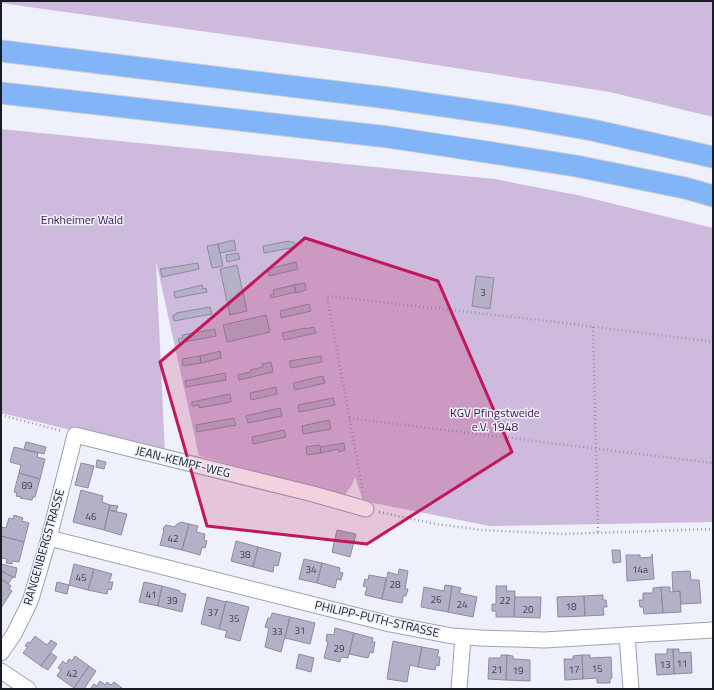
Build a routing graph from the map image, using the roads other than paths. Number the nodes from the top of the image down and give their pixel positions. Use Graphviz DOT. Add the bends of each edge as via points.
graph roads {
  1 [pos="1,51"];
  2 [pos="1,93"];
  3 [pos="713,157"];
  4 [pos="713,196"];
  5 [pos="75,435"];
  6 [pos="366,509"];
  7 [pos="49,538"];
  8 [pos="713,630"];
  9 [pos="627,635"];
  10 [pos="463,637"];
  11 [pos="1,653"];
  12 [pos="1,670"];
  13 [pos="28,689"];
  14 [pos="459,689"];
  15 [pos="630,689"];
  1 -- 3 [label="highway" via="388,98 512,116 592,130"];
  2 -- 4 [label="highway" via="410,140 576,166"];
  5 -- 6 [label="street, JEAN-KEMPF-WEG"];
  5 -- 7 [label="street, RANGENBERGSTRASSE"];
  7 -- 10 [label="street, PHILIPP-PUTH-STRASSE" via="390,624"];
  7 -- 11 [label="street, RANGENBERGSTRASSE" via="29,605"];
  8 -- 9 [label="street, PHILIPP-PUTH-STRASSE"];
  9 -- 10 [label="street, PHILIPP-PUTH-STRASSE" via="544,640"];
  9 -- 15 [label="street"];
  10 -- 14 [label="street"];
  12 -- 13 [label="street"];
}
